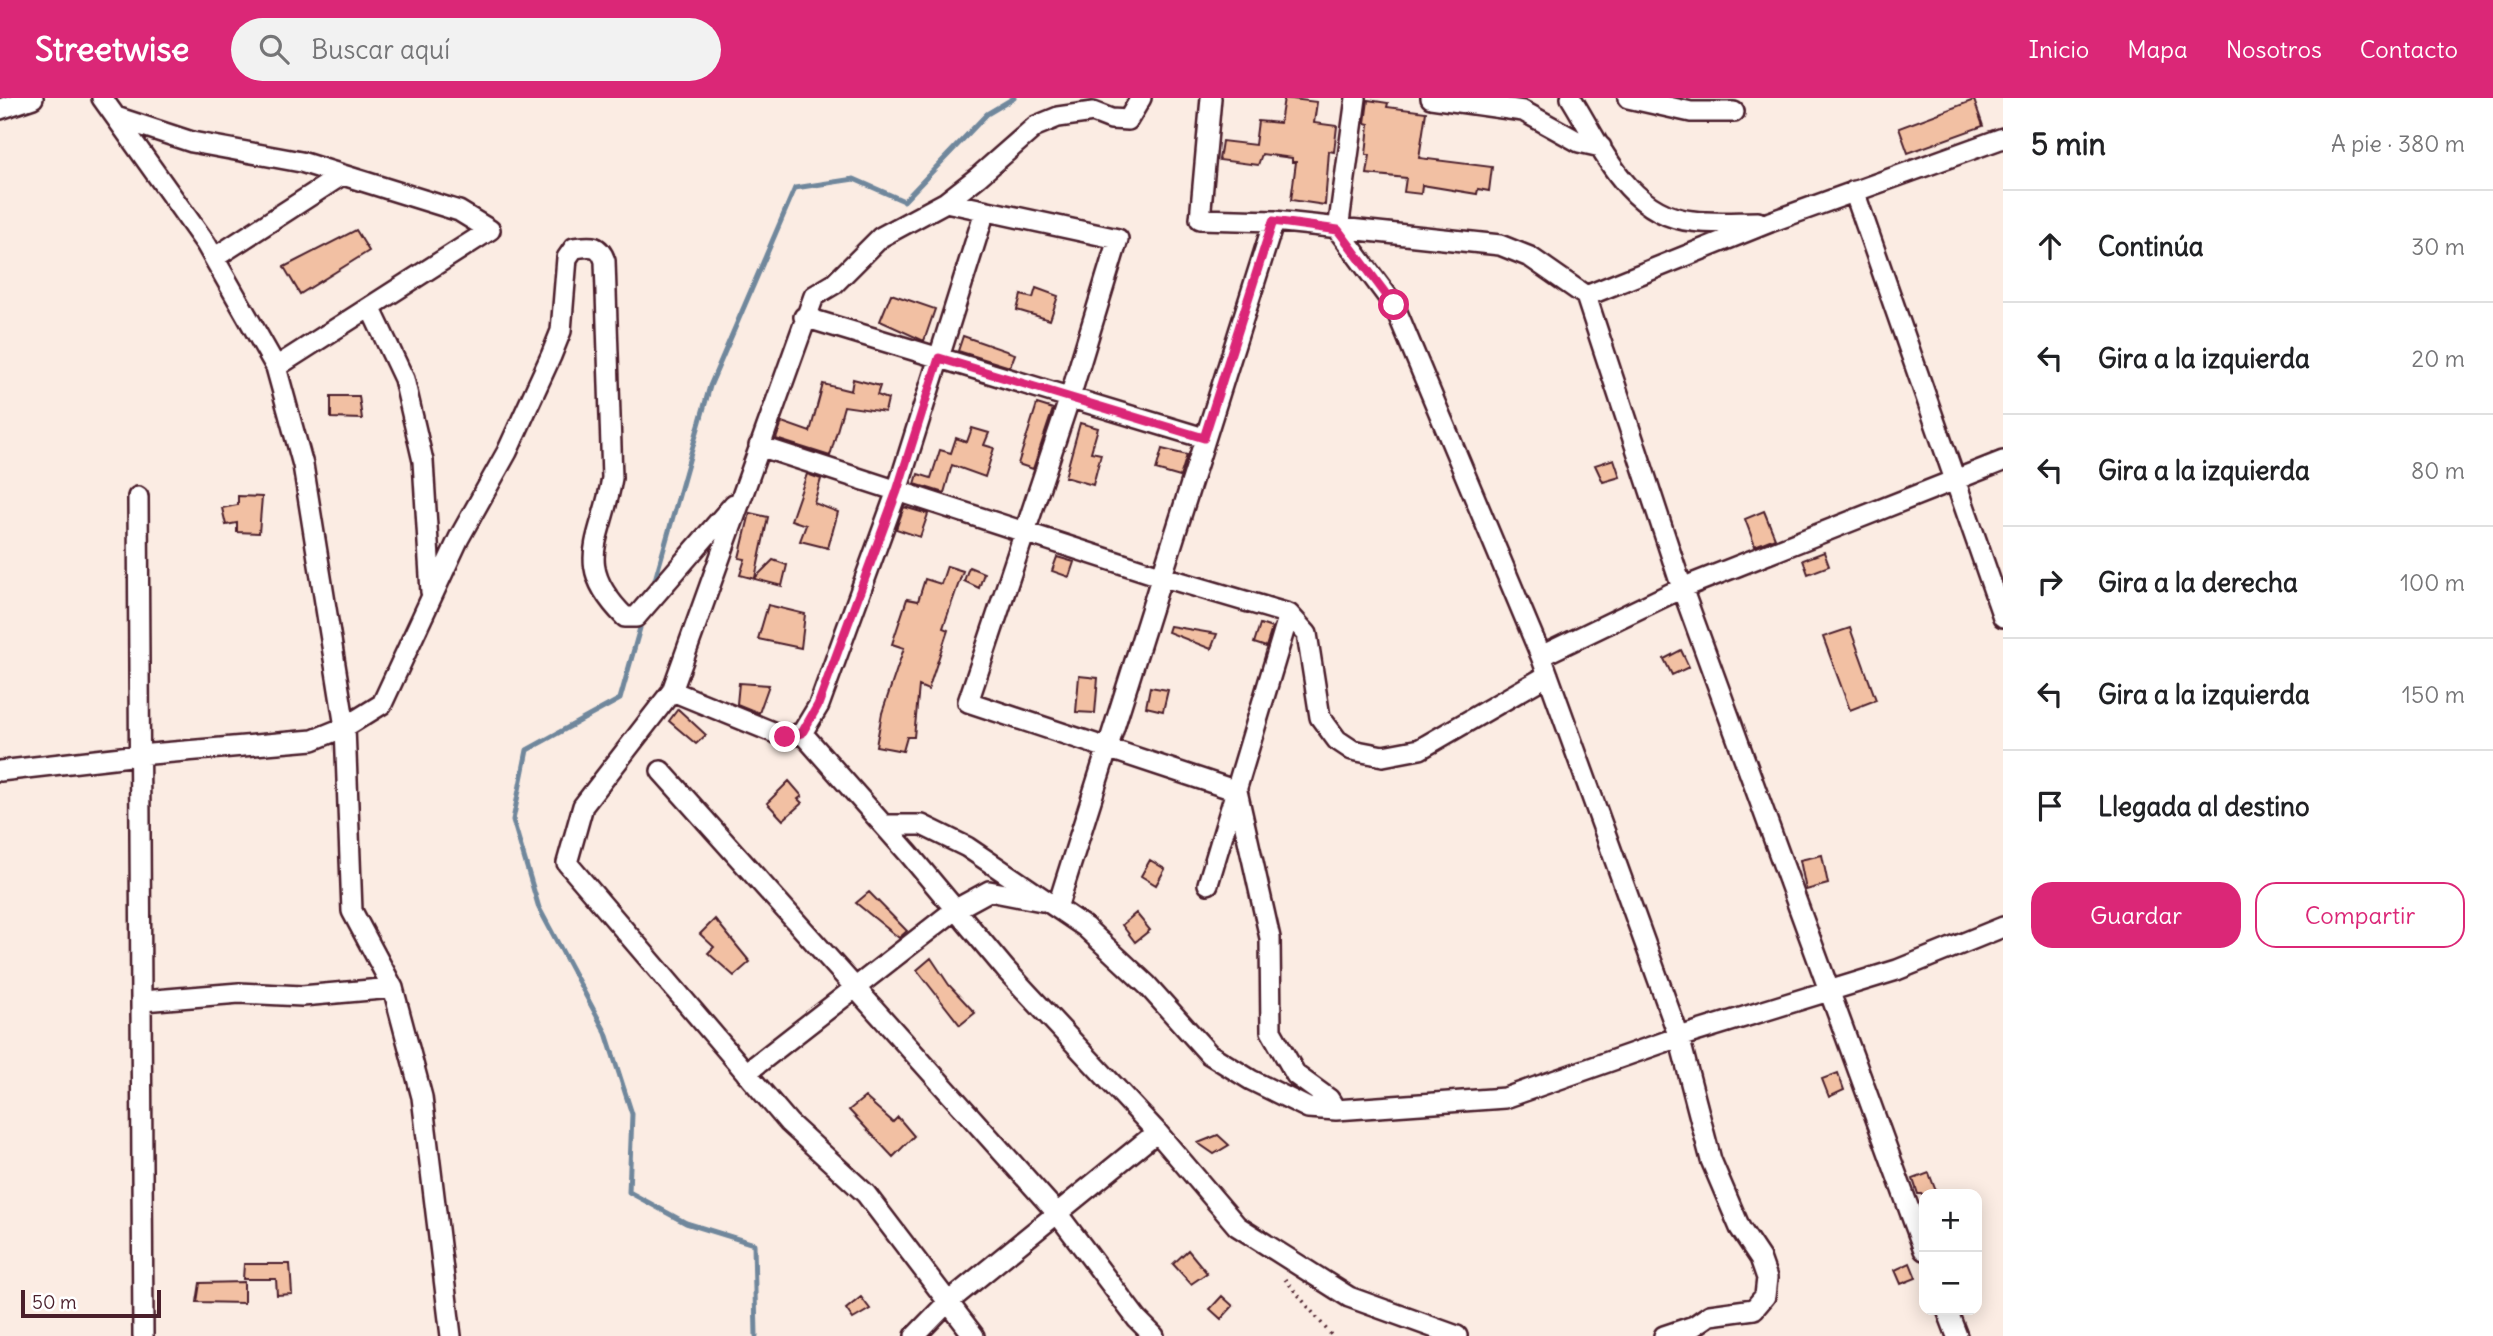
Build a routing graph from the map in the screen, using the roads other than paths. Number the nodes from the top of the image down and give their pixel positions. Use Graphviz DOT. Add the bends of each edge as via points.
graph roads {
  1 [pos="33,98"];
  2 [pos="102,98"];
  3 [pos="1141,98"];
  4 [pos="1211,98"];
  5 [pos="1356,98"];
  6 [pos="1431,98"];
  7 [pos="1571,98"];
  8 [pos="1628,98"];
  9 [pos="1081,106"];
  10 [pos="0,109"];
  11 [pos="1734,112"];
  12 [pos="116,117"];
  13 [pos="2003,138"];
  14 [pos="1601,148"];
  15 [pos="342,175"];
  16 [pos="1854,191"];
  17 [pos="946,202"];
  18 [pos="985,211"];
  19 [pos="1273,221"];
  20 [pos="1770,222"];
  21 [pos="1338,230"];
  22 [pos="214,258"];
  23 [pos="1586,296"];
  24 [pos="370,307"];
  25 [pos="804,317"];
  26 [pos="939,358"];
  27 [pos="276,367"];
  28 [pos="1070,397"];
  29 [pos="1204,438"];
  30 [pos="759,446"];
  31 [pos="2003,461"];
  32 [pos="1956,481"];
  33 [pos="897,491"];
  34 [pos="742,495"];
  35 [pos="138,497"];
  36 [pos="1026,533"];
  37 [pos="1160,576"];
  38 [pos="1682,588"];
  39 [pos="432,597"];
  40 [pos="1289,614"];
  41 [pos="2003,617"];
  42 [pos="1541,656"];
  43 [pos="1548,675"];
  44 [pos="672,691"];
  45 [pos="345,727"];
  46 [pos="802,733"];
  47 [pos="1106,748"];
  48 [pos="139,755"];
  49 [pos="0,771"];
  50 [pos="662,771"];
  51 [pos="1237,791"];
  52 [pos="884,825"];
  53 [pos="1208,884"];
  54 [pos="1053,905"];
  55 [pos="956,909"];
  56 [pos="2003,927"];
  57 [pos="393,988"];
  58 [pos="855,988"];
  59 [pos="1827,989"];
  60 [pos="143,1001"];
  61 [pos="1679,1037"];
  62 [pos="746,1073"];
  63 [pos="1336,1110"];
  64 [pos="1157,1132"];
  65 [pos="1057,1213"];
  66 [pos="1919,1237"];
  67 [pos="947,1303"];
  68 [pos="1949,1315"];
  69 [pos="143,1336"];
  70 [pos="451,1336"];
  71 [pos="915,1336"];
  72 [pos="974,1336"];
  73 [pos="1154,1336"];
  74 [pos="1457,1336"];
  75 [pos="1664,1336"];
  76 [pos="1956,1336"];
  1 -- 10 [label="street"];
  2 -- 12 [label="street"];
  3 -- 9 [label="street" via="1128,120 1111,119"];
  4 -- 19 [label="street" via="1200,219"];
  5 -- 21 [label="street"];
  6 -- 14 [label="street" via="1523,111 1579,142"];
  7 -- 14 [label="street"];
  8 -- 11 [label="street" via="1691,112"];
  9 -- 17 [label="street" via="1036,126"];
  12 -- 15 [label="street" via="192,142 302,162"];
  12 -- 22 [label="street"];
  13 -- 16 [label="street"];
  14 -- 20 [label="street" via="1623,184 1651,207 1690,221"];
  15 -- 22 [label="street"];
  15 -- 24 [label="street" via="459,211 490,230"];
  16 -- 20 [label="street"];
  16 -- 32 [label="street"];
  17 -- 18 [label="street"];
  17 -- 25 [label="street" via="881,237 834,284 814,296"];
  18 -- 26 [label="street"];
  18 -- 28 [label="street" via="1118,239"];
  19 -- 21 [label="street"];
  19 -- 29 [label="street"];
  20 -- 23 [label="street"];
  21 -- 23 [label="street" via="1500,245 1530,257"];
  21 -- 42 [label="street" via="1394,305"];
  22 -- 27 [label="street"];
  23 -- 38 [label="street"];
  24 -- 27 [label="street"];
  24 -- 39 [label="street" via="404,379 423,460"];
  25 -- 26 [label="street"];
  25 -- 30 [label="street"];
  26 -- 28 [label="street"];
  26 -- 33 [label="street"];
  27 -- 45 [label="street" via="303,465"];
  28 -- 29 [label="street"];
  28 -- 36 [label="street"];
  29 -- 37 [label="street"];
  30 -- 33 [label="street"];
  30 -- 34 [label="street"];
  31 -- 32 [label="street"];
  32 -- 38 [label="street"];
  32 -- 41 [label="street"];
  33 -- 36 [label="street"];
  33 -- 46 [label="street" via="818,705"];
  34 -- 39 [label="street" via="636,617 625,617 606,598 596,573 593,544 612,478 605,261 594,246 574,248 567,258 561,331 551,356"];
  34 -- 44 [label="street"];
  35 -- 48 [label="street"];
  36 -- 37 [label="street"];
  36 -- 47 [label="street" via="968,702"];
  37 -- 40 [label="street"];
  37 -- 47 [label="street"];
  38 -- 42 [label="street"];
  38 -- 59 [label="street"];
  39 -- 45 [label="street" via="382,704"];
  40 -- 43 [label="street" via="1307,634 1320,717 1337,740 1352,750 1383,756 1420,749"];
  40 -- 51 [label="street"];
  42 -- 43 [label="street"];
  43 -- 61 [label="street"];
  44 -- 46 [label="street" via="785,737"];
  44 -- 62 [label="street" via="583,807 568,863"];
  45 -- 48 [label="street" via="313,740"];
  45 -- 57 [label="street" via="352,911"];
  46 -- 52 [label="street"];
  47 -- 51 [label="street"];
  47 -- 54 [label="street"];
  48 -- 49 [label="street"];
  48 -- 60 [label="street"];
  50 -- 58 [label="street"];
  51 -- 53 [label="street"];
  51 -- 63 [label="street" via="1270,939 1271,1031 1296,1075 1329,1099"];
  52 -- 54 [label="street" via="922,825 967,847"];
  52 -- 55 [label="street"];
  54 -- 55 [label="street" via="989,891"];
  54 -- 63 [label="street" via="1085,927 1147,985 1209,1054 1308,1108"];
  55 -- 58 [label="street"];
  55 -- 64 [label="street" via="1006,970"];
  56 -- 59 [label="street" via="1897,970"];
  57 -- 60 [label="street"];
  57 -- 70 [label="street" via="422,1097"];
  58 -- 62 [label="street"];
  58 -- 65 [label="street"];
  59 -- 61 [label="street"];
  59 -- 66 [label="street"];
  60 -- 69 [label="street"];
  61 -- 63 [label="street" via="1505,1098"];
  61 -- 75 [label="street" via="1711,1160 1767,1278 1765,1296 1754,1309 1710,1315"];
  62 -- 67 [label="street" via="789,1123 866,1194"];
  64 -- 65 [label="street"];
  64 -- 74 [label="street" via="1237,1226 1349,1297"];
  65 -- 67 [label="street"];
  65 -- 73 [label="street"];
  67 -- 71 [label="street"];
  67 -- 72 [label="street"];
  68 -- 76 [label="street"];
}
